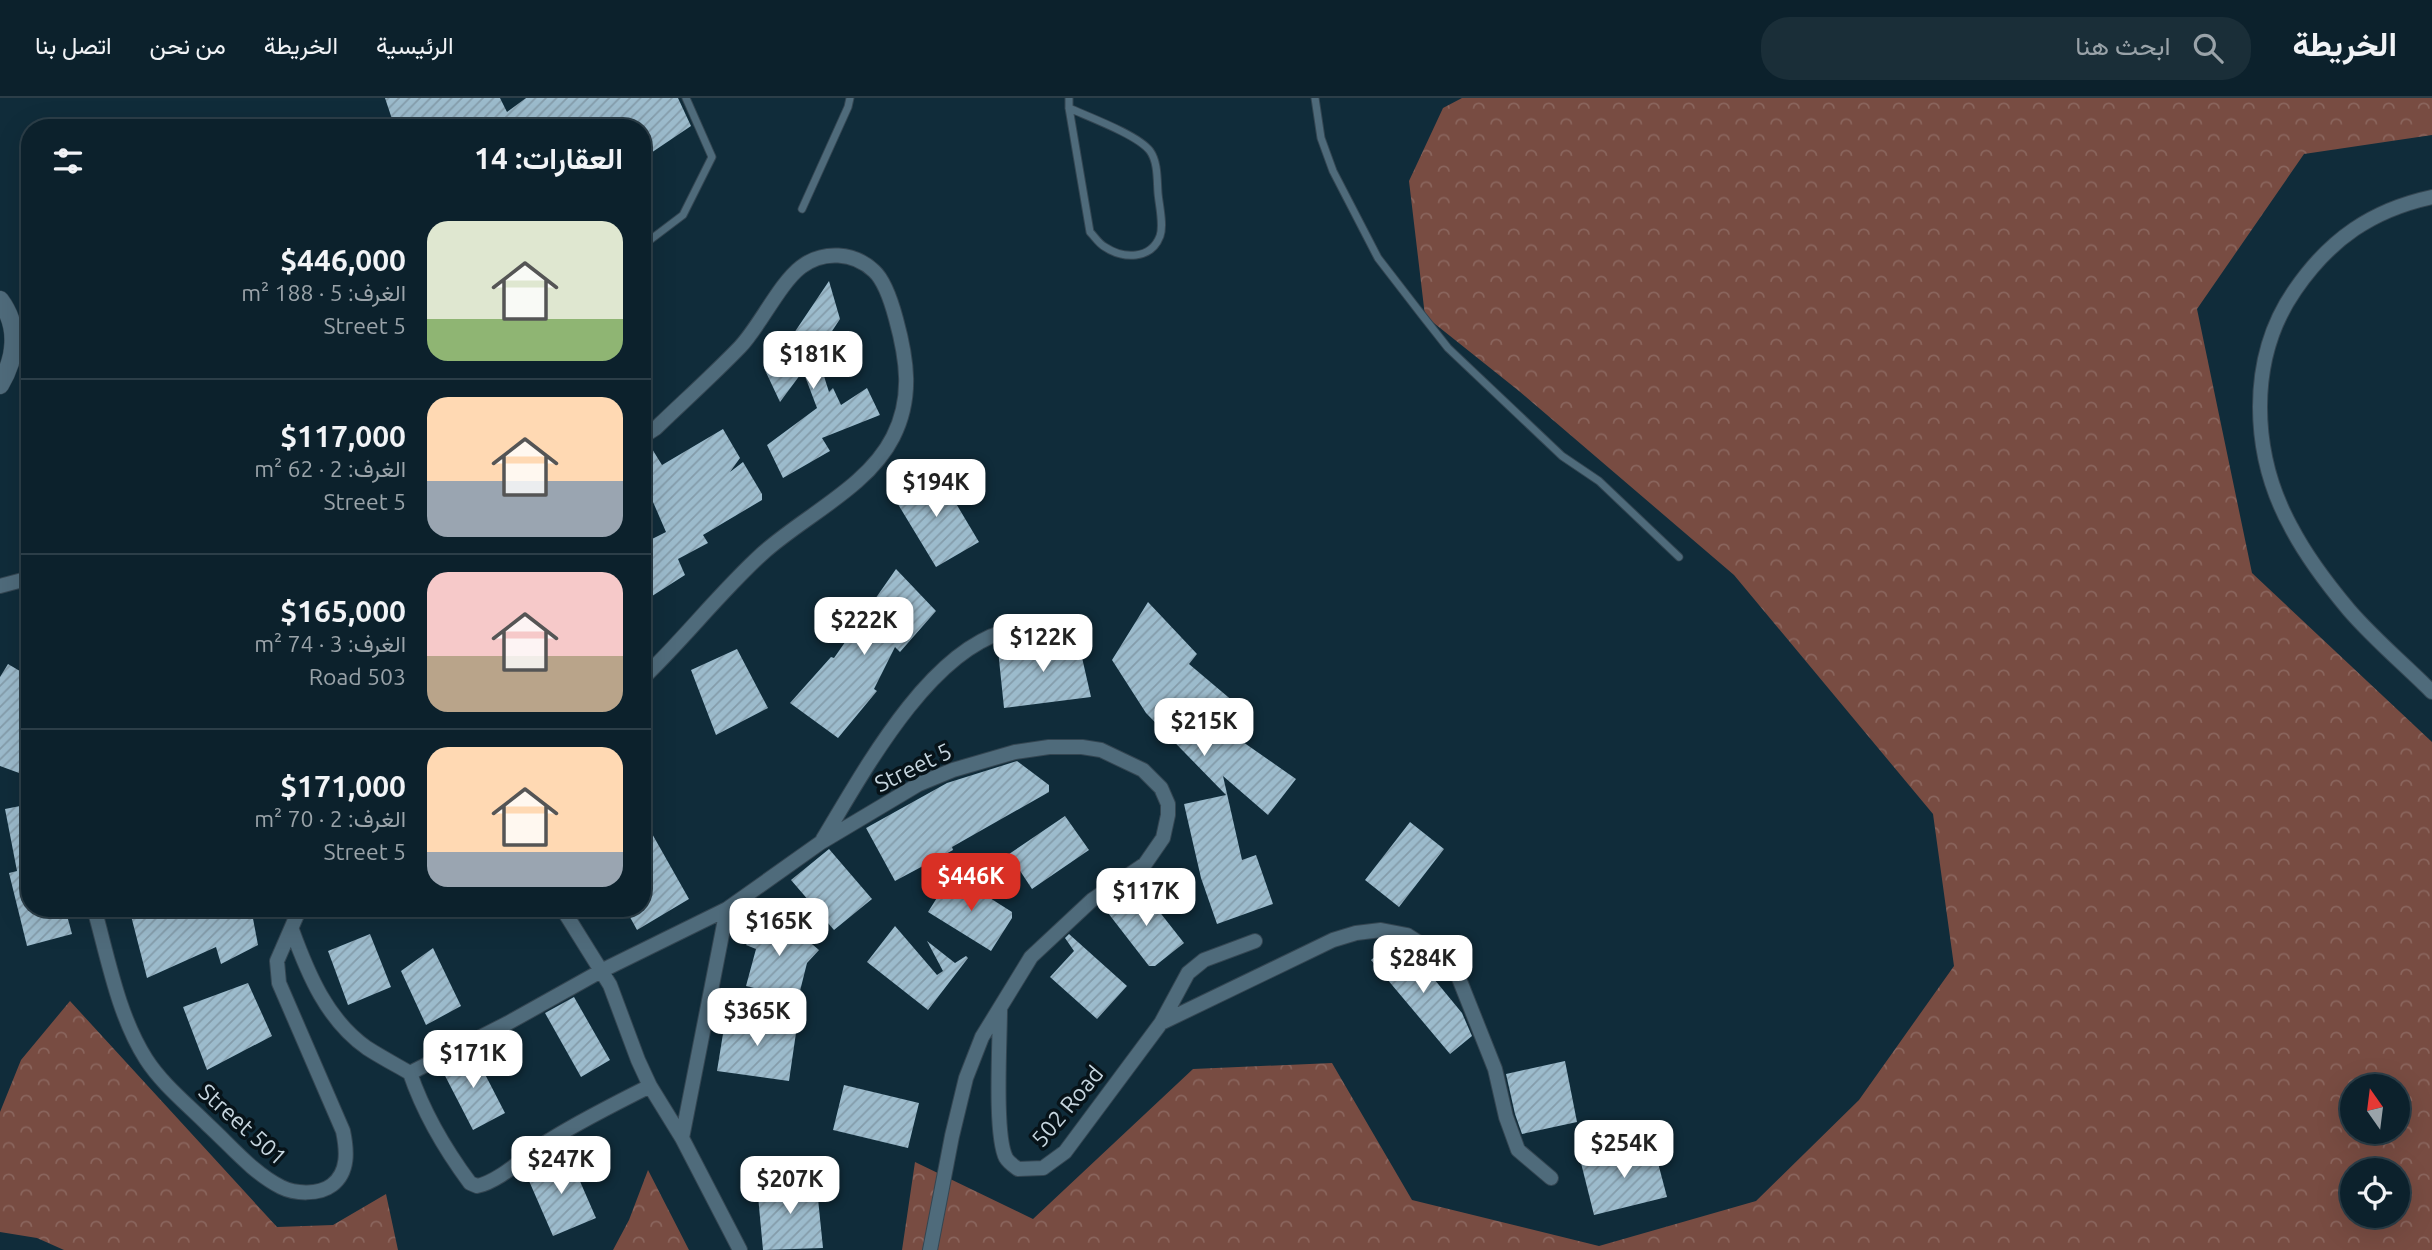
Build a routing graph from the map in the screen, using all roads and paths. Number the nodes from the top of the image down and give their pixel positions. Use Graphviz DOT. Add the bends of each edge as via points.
graph roads {
  1 [pos="687,98"];
  2 [pos="850,98"];
  3 [pos="1069,98"];
  4 [pos="1315,98"];
  5 [pos="1069,108"];
  6 [pos="2432,197"];
  7 [pos="802,209"];
  8 [pos="651,239"];
  9 [pos="0,300"];
  10 [pos="0,386"];
  11 [pos="651,431"];
  12 [pos="1679,557"];
  13 [pos="21,580"];
  14 [pos="0,586"];
  15 [pos="1078,623"];
  16 [pos="651,671"];
  17 [pos="2432,692"];
  18 [pos="820,843"];
  19 [pos="727,909"];
  20 [pos="97,917"];
  21 [pos="297,917"];
  22 [pos="568,917"];
  23 [pos="292,930"];
  24 [pos="1255,941"];
  25 [pos="601,971"];
  26 [pos="1000,1008"];
  27 [pos="1161,1023"];
  28 [pos="410,1073"];
  29 [pos="650,1086"];
  30 [pos="682,1138"];
  31 [pos="1551,1178"];
  32 [pos="740,1250"];
  33 [pos="930,1250"];
  1 -- 8 [label="lane" via="712,157 683,215"];
  2 -- 7 [label="lane"];
  3 -- 5 [label="lane"];
  4 -- 12 [label="lane" via="1321,138 1333,171 1377,258 1448,348 1562,456 1599,481"];
  5 -- 5 [label="lane" via="1090,232 1103,247 1123,256 1153,248 1161,234 1157,171 1151,152"];
  6 -- 17 [label="street" via="2405,202 2371,217 2326,252 2304,277 2271,335 2260,396 2266,459 2290,526 2350,611"];
  9 -- 10 [label="street" via="14,332 12,357"];
  11 -- 16 [label="street" via="742,345 801,267 825,255 853,257 875,272 895,316 906,362 903,414 893,438 860,478 756,560"];
  13 -- 14 [label="street"];
  15 -- 18 [label="street" via="1002,632 953,659 869,764"];
  18 -- 19 [label="street, Street 5"];
  18 -- 26 [label="street, Street 5" via="919,785 1015,752 1083,747 1101,750 1143,770 1161,788 1168,804 1163,838 1145,864 1091,900 1031,957"];
  19 -- 25 [label="street, Street 5"];
  19 -- 30 [label="street"];
  20 -- 23 [label="street, Street 501" via="133,1033 159,1076 257,1172 284,1188 314,1192 338,1179 345,1166 346,1147 279,983 277,961"];
  21 -- 23 [label="street"];
  22 -- 25 [label="street"];
  23 -- 28 [label="street" via="329,1010 366,1047"];
  24 -- 27 [label="street, 502 Road" via="1204,960 1188,974"];
  25 -- 28 [label="street, Street 5"];
  25 -- 29 [label="street"];
  26 -- 27 [label="street, 502 Road" via="1003,1147 1018,1169 1050,1165 1065,1152"];
  26 -- 33 [label="street, Street 5" via="982,1037 966,1078"];
  27 -- 31 [label="street" via="1333,940 1381,930 1407,935 1458,976 1495,1069 1518,1150"];
  28 -- 29 [label="street" via="440,1140 470,1183 477,1186 593,1114"];
  29 -- 30 [label="street"];
  30 -- 32 [label="street"];
}
